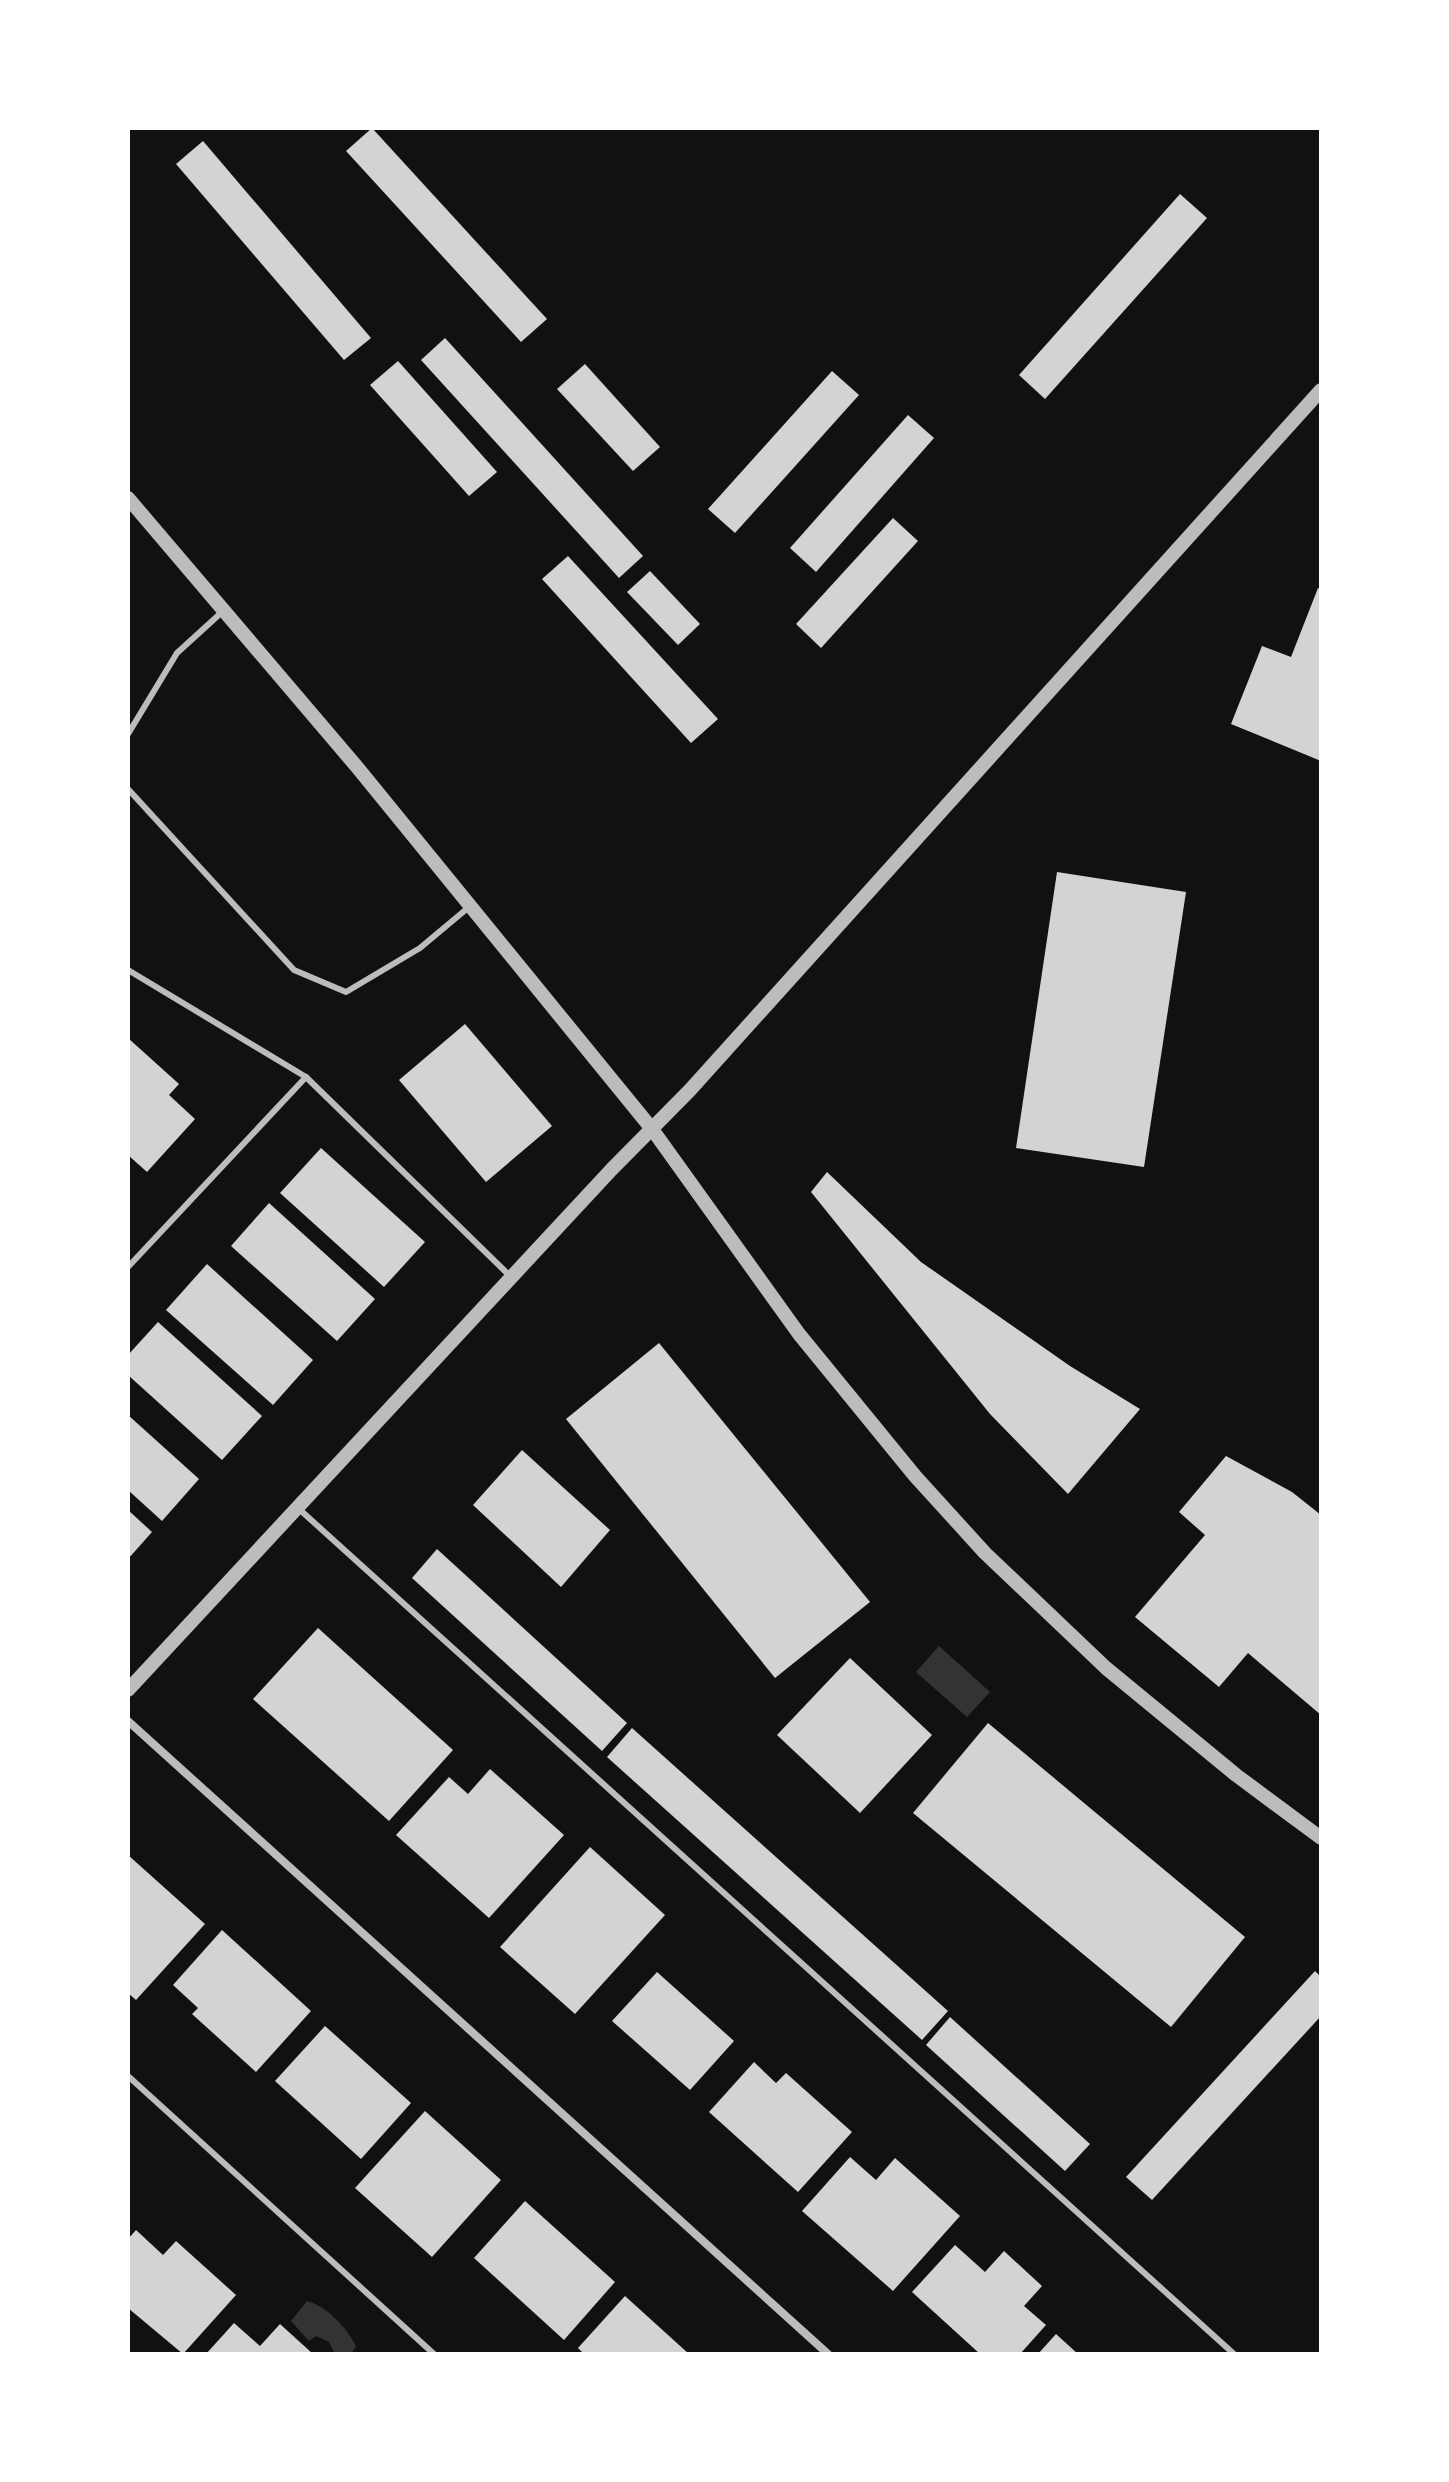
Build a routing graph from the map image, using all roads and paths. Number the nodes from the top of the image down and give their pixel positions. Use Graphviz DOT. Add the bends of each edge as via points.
graph roads {
  1 [pos="1321,390"];
  2 [pos="128,498"];
  3 [pos="224,610"];
  4 [pos="128,734"];
  5 [pos="128,789"];
  6 [pos="469,907"];
  7 [pos="128,970"];
  8 [pos="306,1077"];
  9 [pos="652,1129"];
  10 [pos="128,1267"];
  11 [pos="512,1278"];
  12 [pos="299,1509"];
  13 [pos="128,1690"];
  14 [pos="128,1721"];
  15 [pos="1321,1838"];
  16 [pos="128,2076"];
  17 [pos="434,2354"];
  18 [pos="828,2354"];
  19 [pos="1234,2354"];
  1 -- 9 [label="street"];
  2 -- 3 [label="street"];
  3 -- 4 [label="lane" via="177,653"];
  3 -- 6 [label="street"];
  5 -- 6 [label="lane" via="294,970 346,992 420,948"];
  6 -- 9 [label="street"];
  7 -- 8 [label="lane"];
  8 -- 10 [label="lane"];
  8 -- 11 [label="lane"];
  9 -- 11 [label="street"];
  9 -- 15 [label="street" via="799,1334 985,1553 1169,1722"];
  11 -- 12 [label="street"];
  12 -- 13 [label="street"];
  12 -- 19 [label="lane"];
  14 -- 18 [label="street"];
  16 -- 17 [label="lane"];
}
